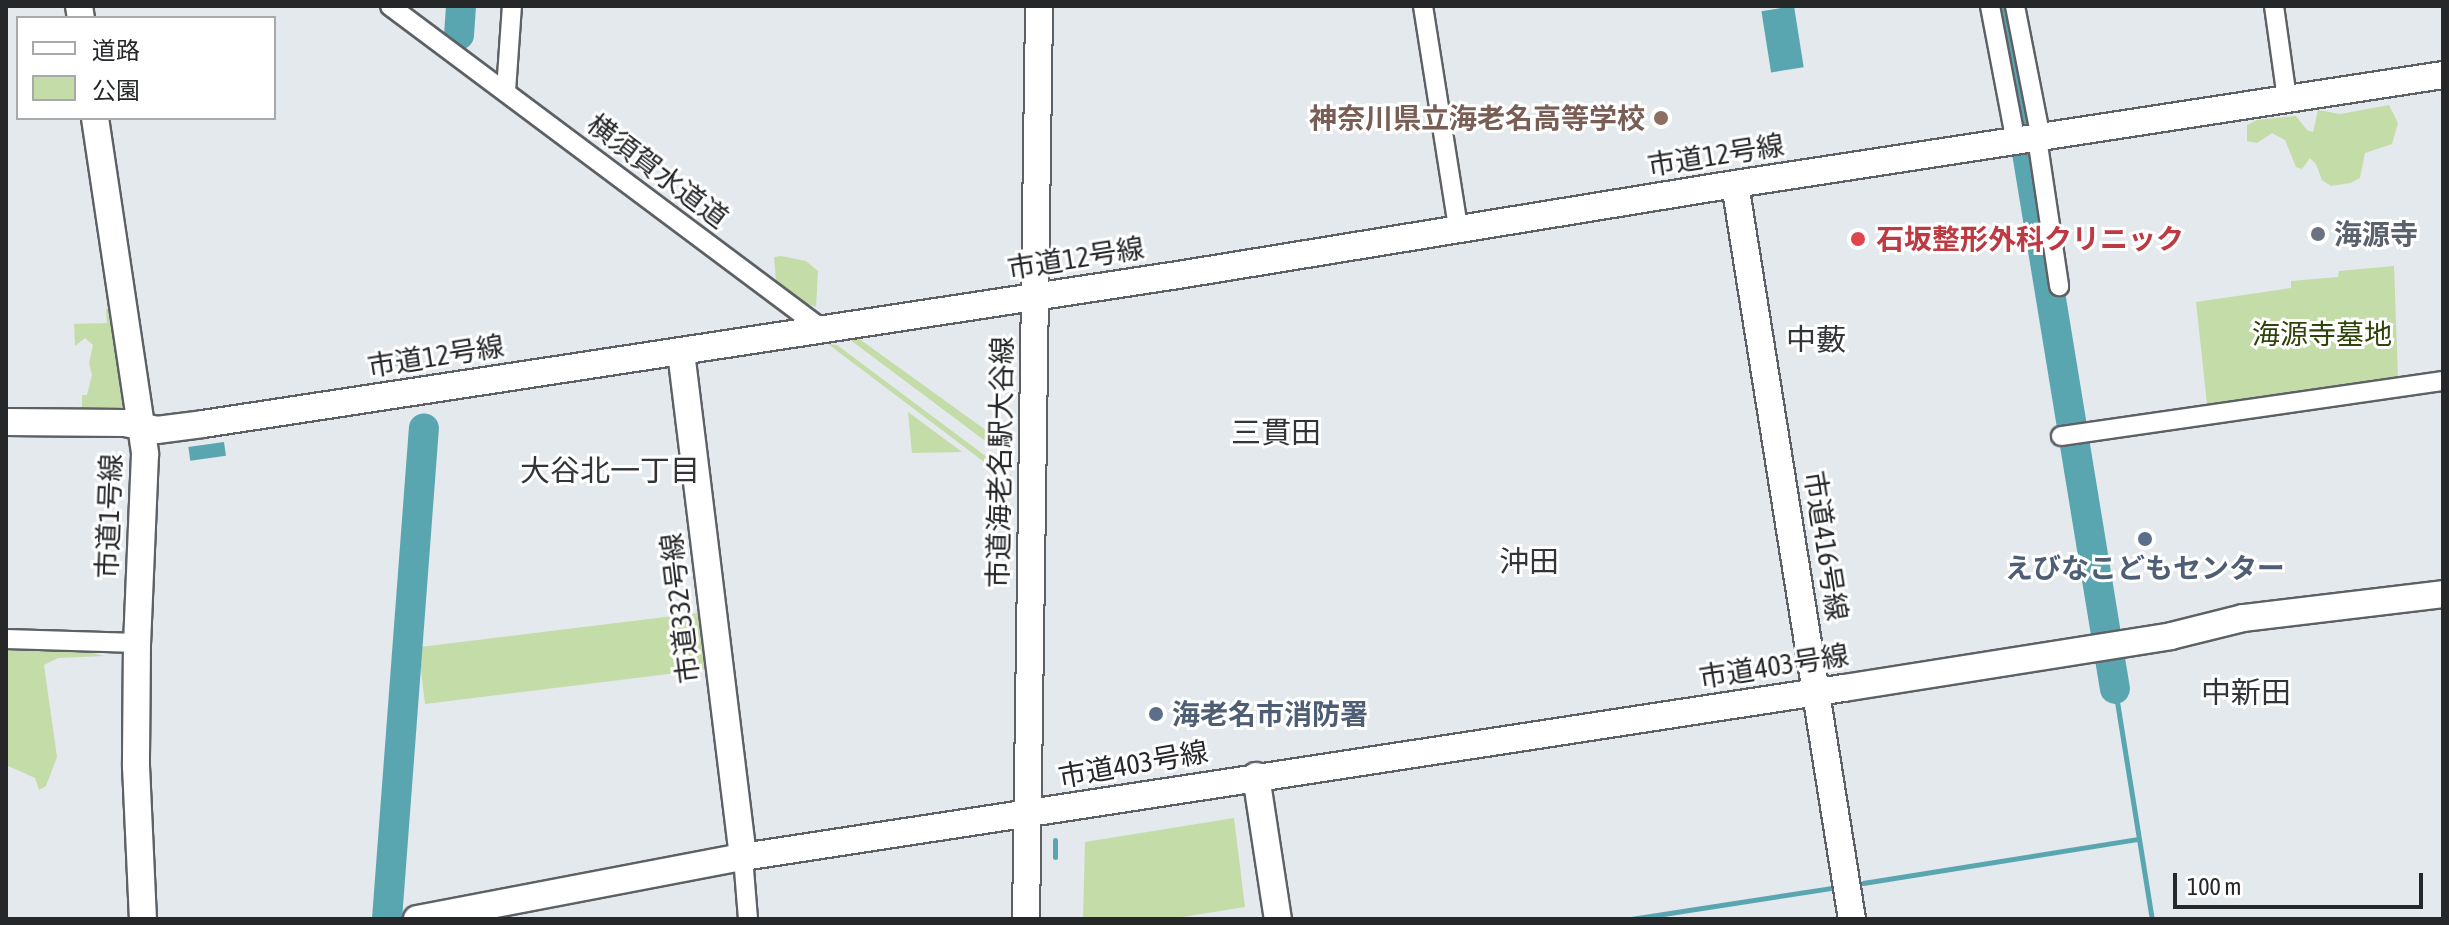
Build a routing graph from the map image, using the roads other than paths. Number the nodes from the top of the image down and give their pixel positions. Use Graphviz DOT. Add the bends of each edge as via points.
graph roads {
  1 [pos="390,6"];
  2 [pos="512,6"];
  3 [pos="1039,6"];
  4 [pos="1423,6"];
  5 [pos="1990,6"];
  6 [pos="2015,6"];
  7 [pos="2274,6"];
  8 [pos="2443,75"];
  9 [pos="506,91"];
  10 [pos="2287,99"];
  11 [pos="95,120"];
  12 [pos="2029,140"];
  13 [pos="1735,184"];
  14 [pos="1458,228"];
  15 [pos="2059,286"];
  16 [pos="1035,296"];
  17 [pos="822,329"];
  18 [pos="681,352"];
  19 [pos="2443,381"];
  20 [pos="6,422"];
  21 [pos="143,427"];
  22 [pos="2069,434"];
  23 [pos="2443,594"];
  24 [pos="6,639"];
  25 [pos="137,643"];
  26 [pos="1818,692"];
  27 [pos="1256,776"];
  28 [pos="1027,814"];
  29 [pos="743,857"];
  30 [pos="459,914"];
  31 [pos="143,919"];
  32 [pos="417,919"];
  33 [pos="748,919"];
  34 [pos="1026,919"];
  35 [pos="1278,919"];
  36 [pos="1852,919"];
  1 -- 9 [label="street, 横須賀水道道"];
  2 -- 9 [label="street"];
  3 -- 16 [label="street, 市道海老名駅大谷線"];
  4 -- 14 [label="street"];
  5 -- 12 [label="street"];
  6 -- 12 [label="street"];
  7 -- 10 [label="street"];
  8 -- 10 [label="street, 市道12号線"];
  9 -- 17 [label="street, 横須賀水道道"];
  10 -- 12 [label="street, 市道12号線"];
  11 -- 21 [label="street, 市道1号線"];
  12 -- 13 [label="street, 市道12号線"];
  12 -- 15 [label="street"];
  13 -- 14 [label="street, 市道12号線"];
  13 -- 26 [label="street, 市道416号線"];
  14 -- 16 [label="street, 市道12号線"];
  16 -- 17 [label="street, 市道12号線"];
  16 -- 28 [label="street, 市道海老名駅大谷線"];
  17 -- 18 [label="street, 市道12号線"];
  18 -- 21 [label="street, 市道12号線" via="203,424"];
  18 -- 29 [label="street, 市道332号線"];
  19 -- 22 [label="street"];
  20 -- 21 [label="street, 市道12号線"];
  21 -- 25 [label="street, 市道1号線"];
  23 -- 26 [label="street, 市道403号線" via="2243,618 2107,646"];
  24 -- 25 [label="street"];
  25 -- 31 [label="street, 市道1号線"];
  26 -- 27 [label="street, 市道403号線"];
  26 -- 36 [label="street, 市道416号線"];
  27 -- 28 [label="street, 市道403号線"];
  27 -- 35 [label="street"];
  28 -- 29 [label="street, 市道403号線"];
  28 -- 34 [label="street, 市道海老名駅大谷線"];
  29 -- 30 [label="street, 市道403号線"];
  29 -- 33 [label="street"];
  30 -- 32 [label="street, 市道403号線"];
}
